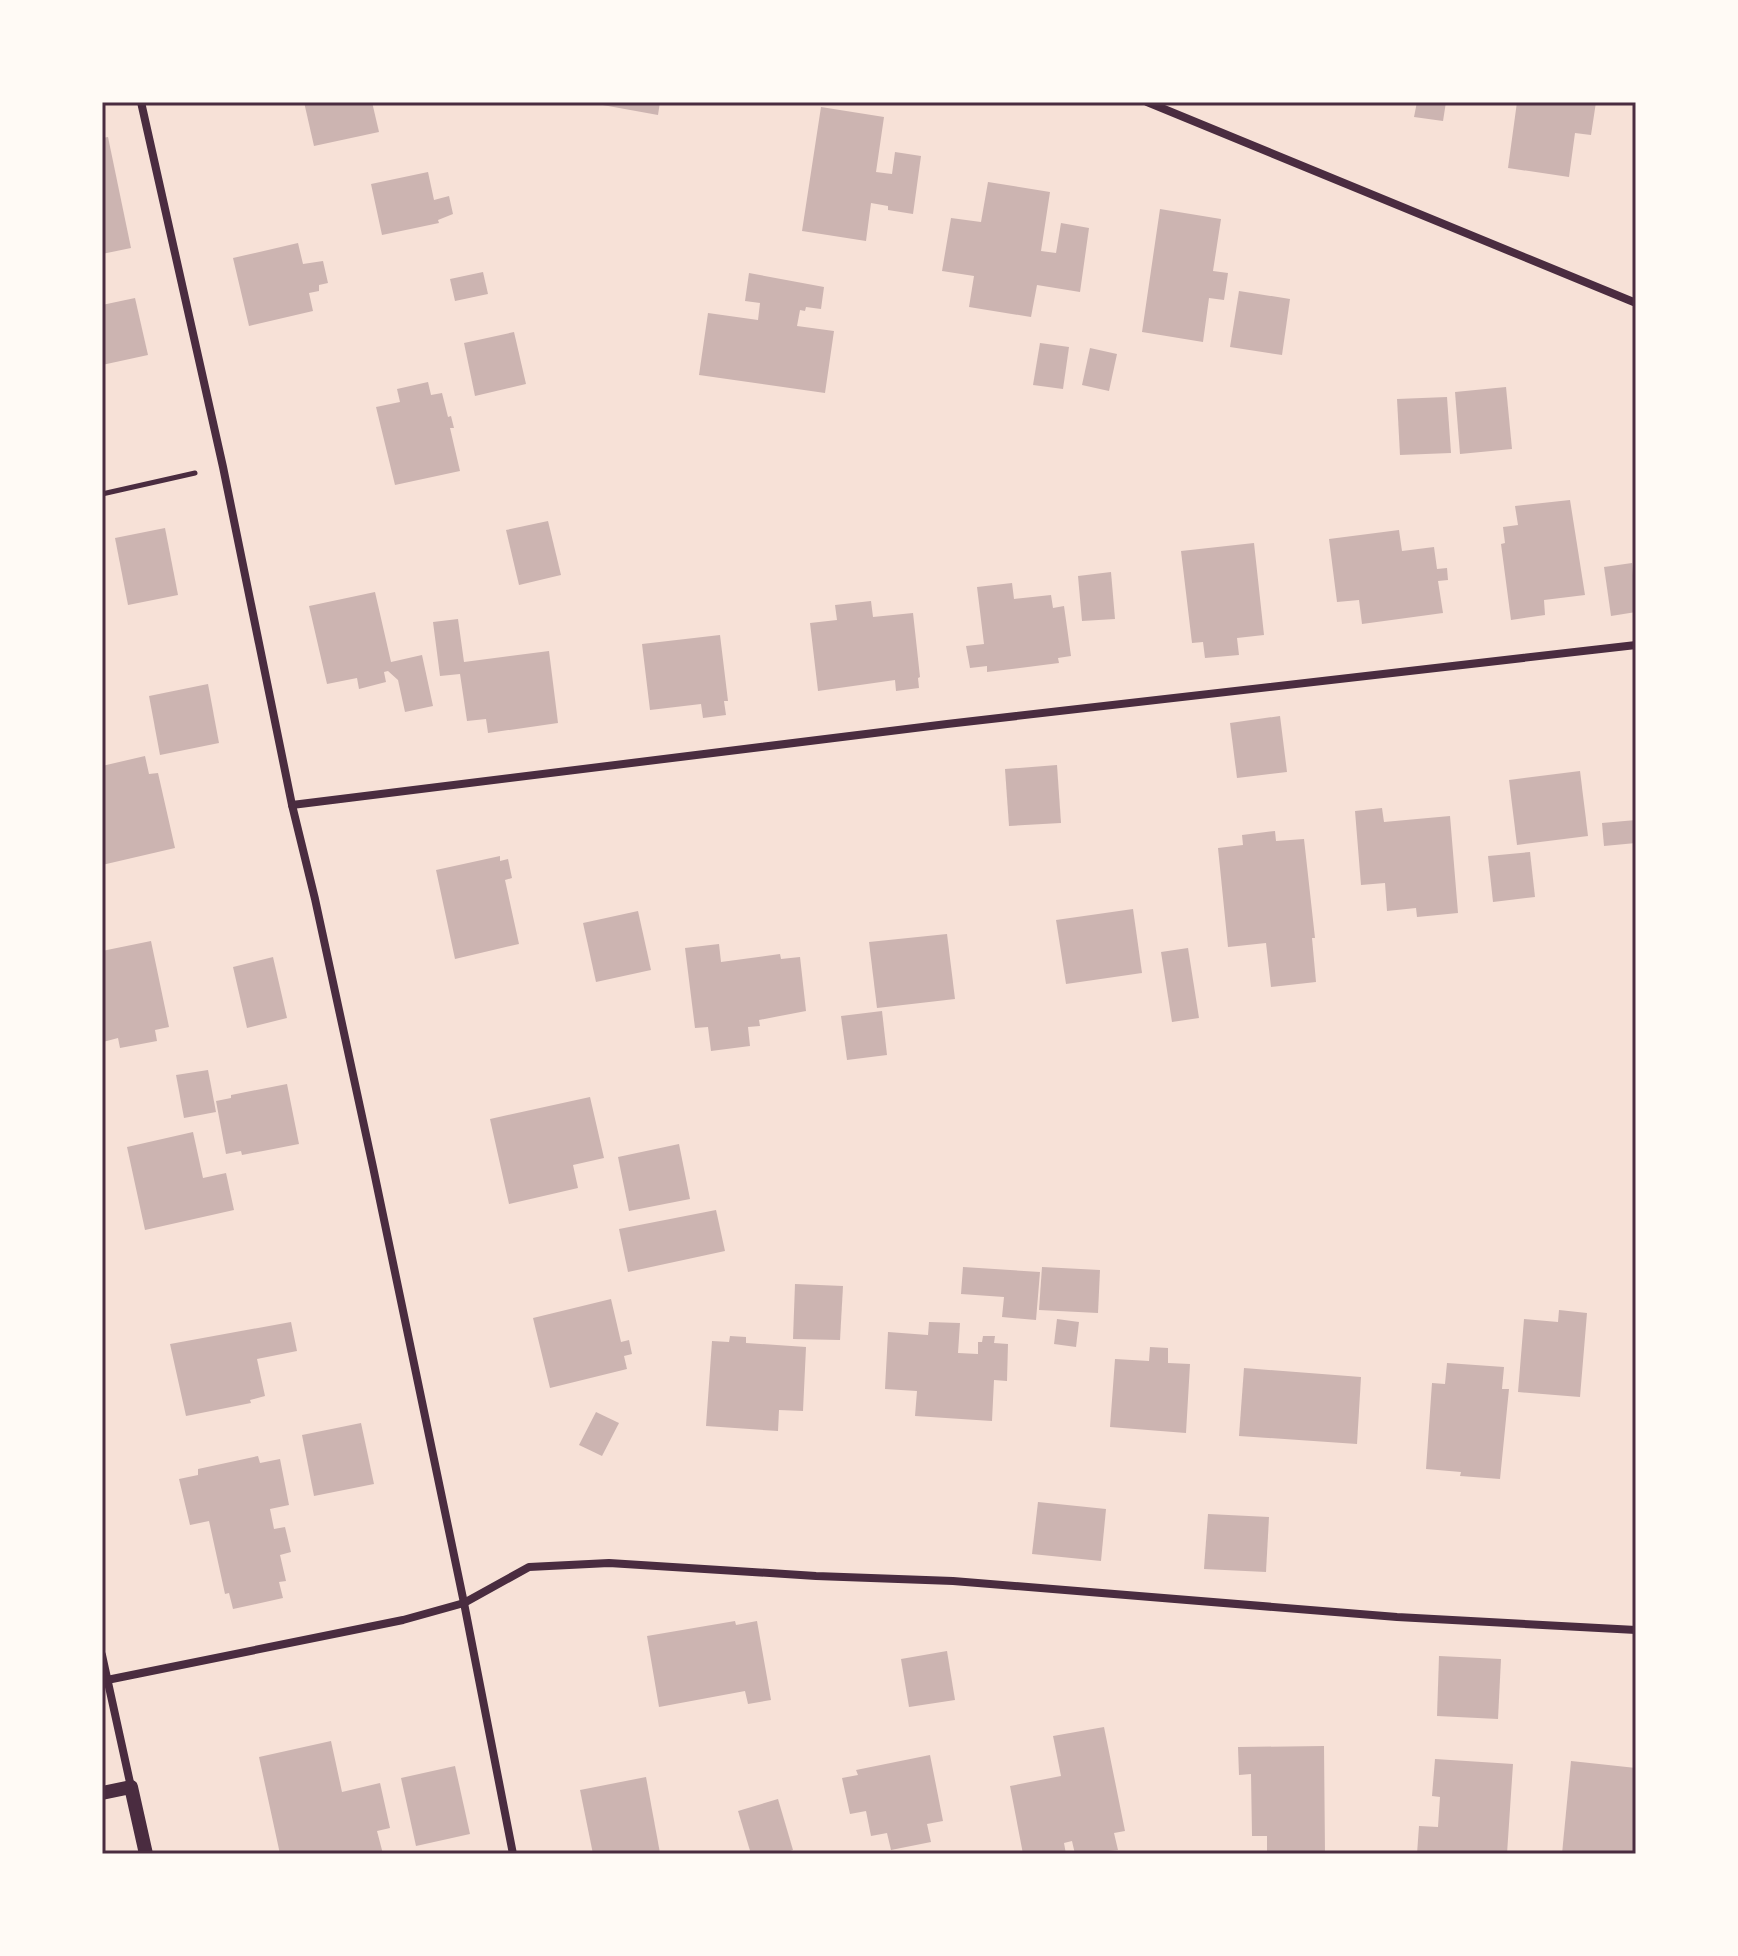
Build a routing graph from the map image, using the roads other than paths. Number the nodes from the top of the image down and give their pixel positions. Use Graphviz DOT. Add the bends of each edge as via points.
graph roads {
  1 [pos="141,102"];
  2 [pos="1147,102"];
  3 [pos="1636,303"];
  4 [pos="1636,645"];
  5 [pos="292,805"];
  6 [pos="464,1603"];
  7 [pos="1636,1630"];
  8 [pos="102,1655"];
  9 [pos="107,1680"];
  10 [pos="131,1787"];
  11 [pos="102,1793"];
  12 [pos="146,1854"];
  13 [pos="513,1854"];
  1 -- 5 [label="street"];
  2 -- 3 [label="street"];
  4 -- 5 [label="street"];
  5 -- 6 [label="street"];
  6 -- 7 [label="street" via="529,1567 609,1563 969,1582 1397,1617"];
  6 -- 9 [label="street"];
  6 -- 13 [label="street"];
  8 -- 9 [label="street"];
  9 -- 10 [label="street"];
  10 -- 11 [label="street"];
  10 -- 12 [label="street"];
}
